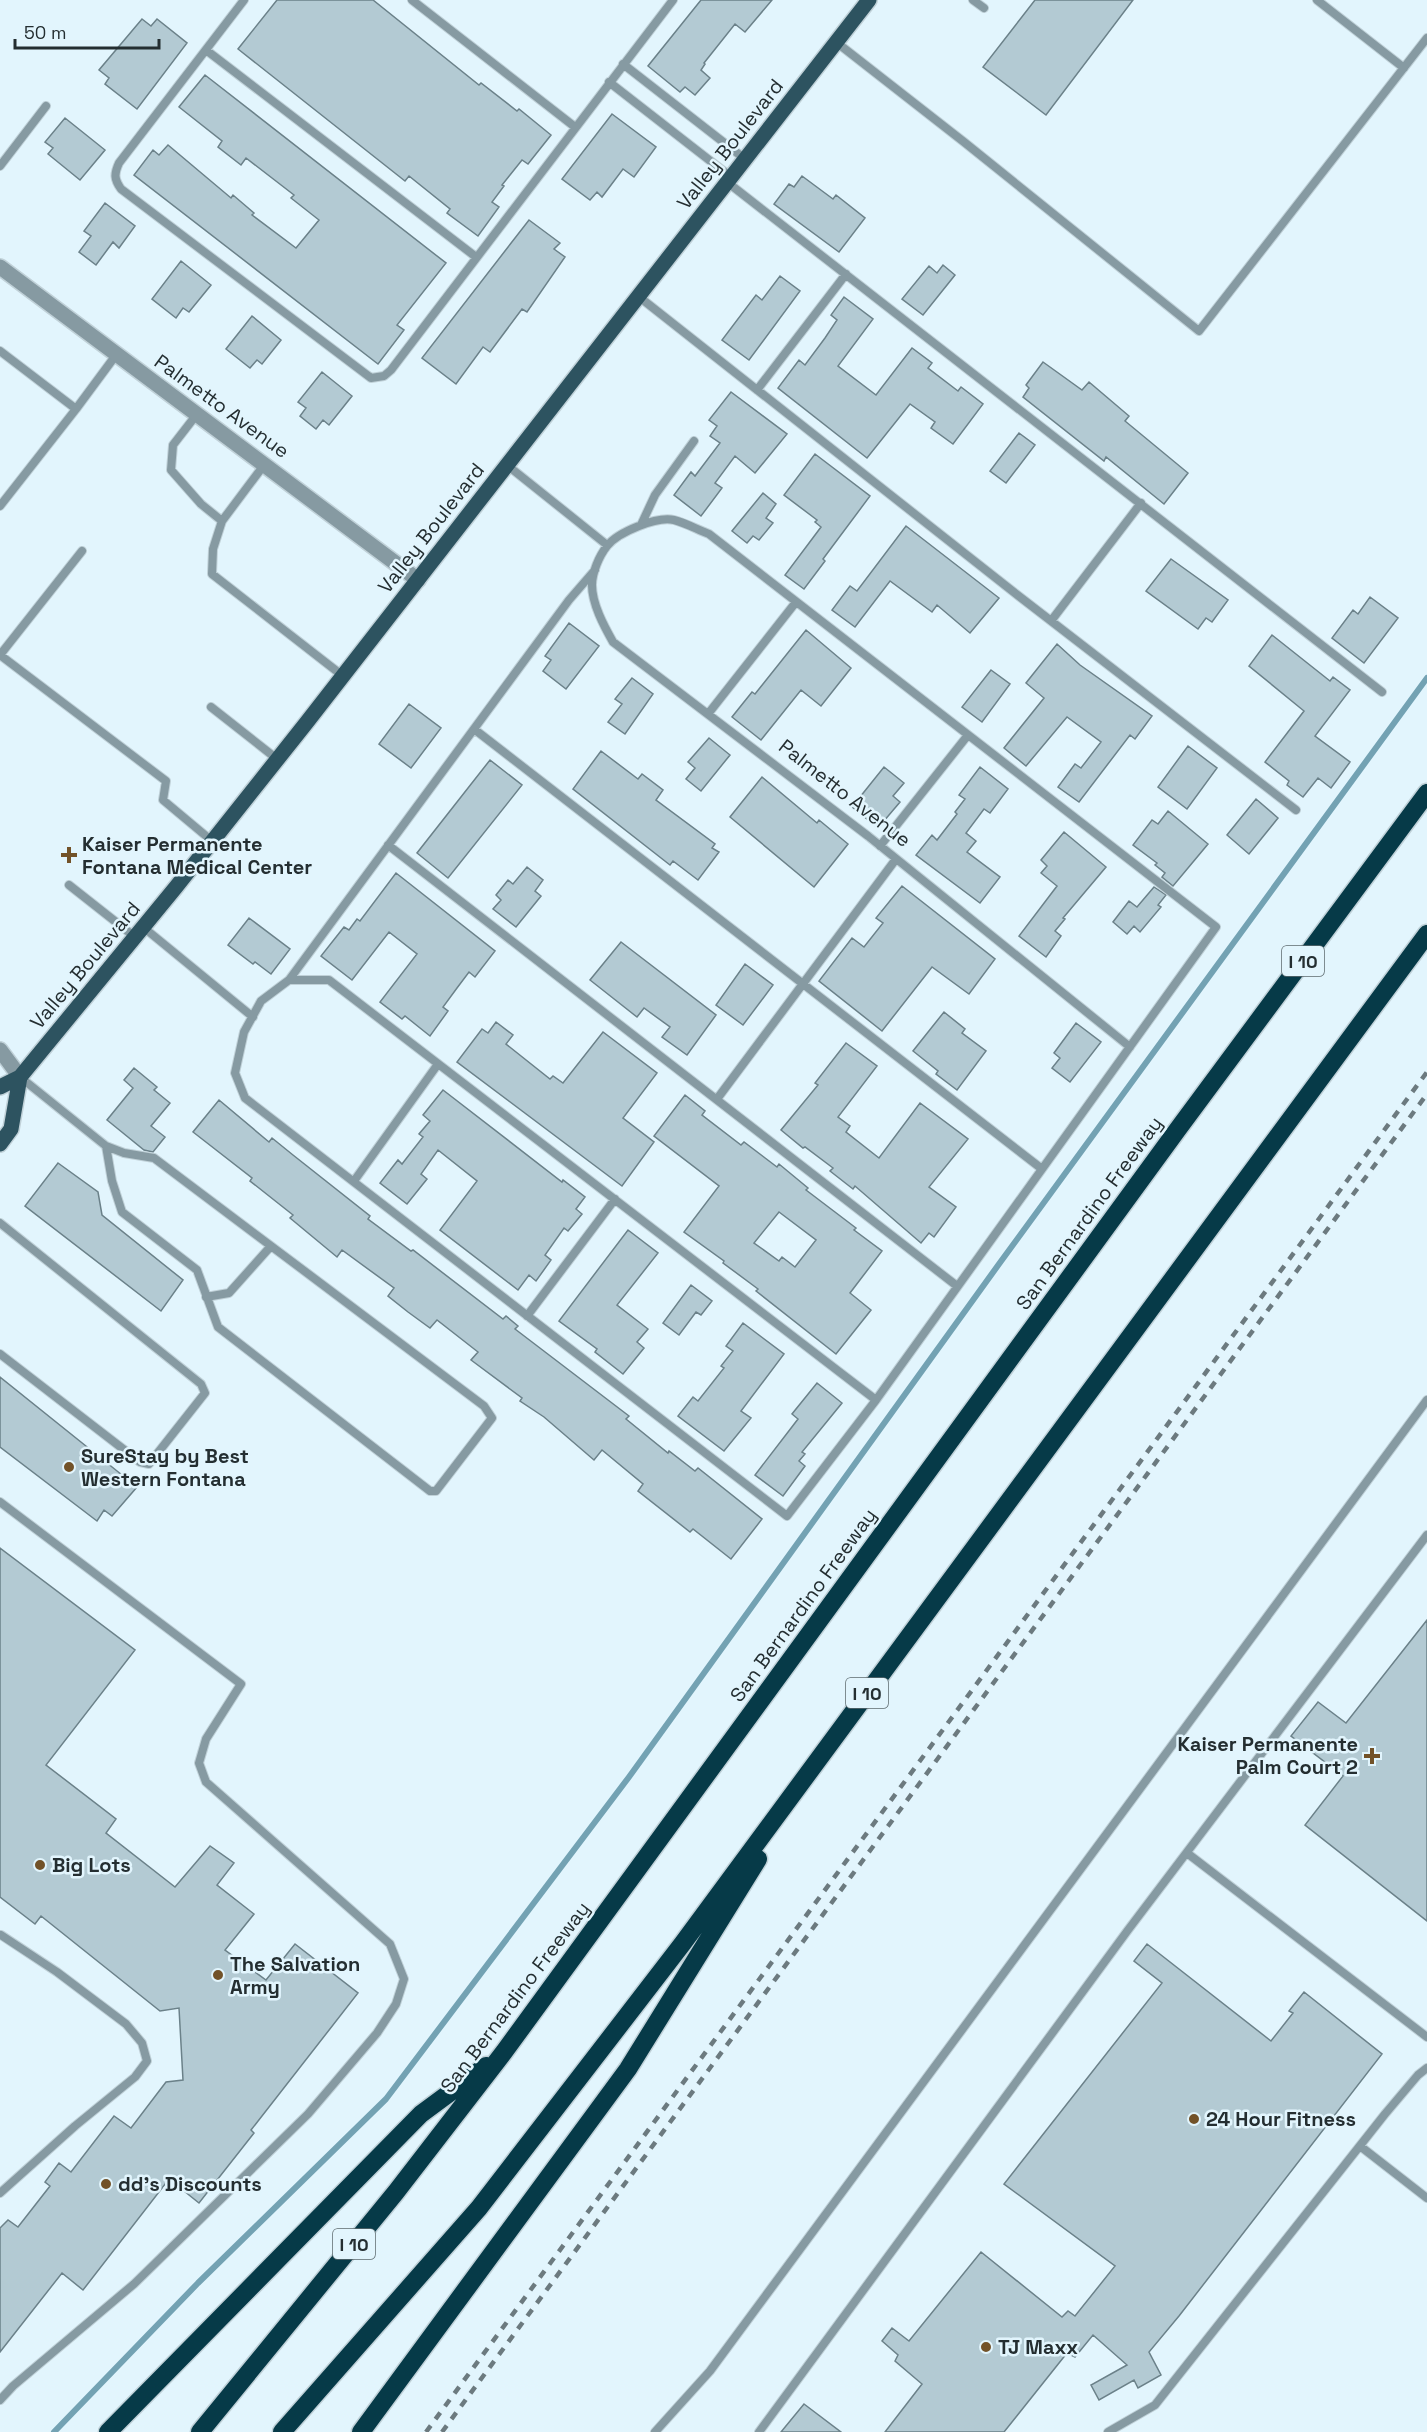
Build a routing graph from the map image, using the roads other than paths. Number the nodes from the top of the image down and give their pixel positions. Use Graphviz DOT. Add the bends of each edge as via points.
graph roads {
  1 [pos="244,0"];
  2 [pos="412,0"];
  3 [pos="869,0"];
  4 [pos="973,0"];
  5 [pos="1317,0"];
  6 [pos="670,1"];
  7 [pos="984,8"];
  8 [pos="1427,39"];
  9 [pos="836,42"];
  10 [pos="206,50"];
  11 [pos="623,64"];
  12 [pos="1404,68"];
  13 [pos="609,82"];
  14 [pos="46,106"];
  15 [pos="575,127"];
  16 [pos="745,159"];
  17 [pos="0,166"];
  18 [pos="729,179"];
  19 [pos="476,257"];
  20 [pos="0,267"];
  21 [pos="846,274"];
  22 [pos="638,296"];
  23 [pos="0,351"];
  24 [pos="116,355"];
  25 [pos="757,390"];
  26 [pos="76,409"];
  27 [pos="197,414"];
  28 [pos="694,441"];
  29 [pos="265,464"];
  30 [pos="507,465"];
  31 [pos="1141,503"];
  32 [pos="0,506"];
  33 [pos="222,521"];
  34 [pos="641,525"];
  35 [pos="607,545"];
  36 [pos="82,550"];
  37 [pos="595,570"];
  38 [pos="418,580"];
  39 [pos="796,602"];
  40 [pos="1051,621"];
  41 [pos="343,676"];
  42 [pos="1382,692"];
  43 [pos="211,707"];
  44 [pos="708,714"];
  45 [pos="474,729"];
  46 [pos="968,735"];
  47 [pos="277,759"];
  48 [pos="1427,793"];
  49 [pos="1296,810"];
  50 [pos="212,842"];
  51 [pos="388,845"];
  52 [pos="880,846"];
  53 [pos="896,859"];
  54 [pos="69,885"];
  55 [pos="139,932"];
  56 [pos="1427,934"];
  57 [pos="289,980"];
  58 [pos="803,984"];
  59 [pos="253,1017"];
  60 [pos="1130,1047"];
  61 [pos="0,1050"];
  62 [pos="438,1064"];
  63 [pos="0,1068"];
  64 [pos="20,1077"];
  65 [pos="0,1087"];
  66 [pos="717,1099"];
  67 [pos="0,1144"];
  68 [pos="106,1146"];
  69 [pos="1042,1169"];
  70 [pos="354,1181"];
  71 [pos="615,1199"];
  72 [pos="0,1223"];
  73 [pos="270,1246"];
  74 [pos="957,1286"];
  75 [pos="206,1297"];
  76 [pos="527,1316"];
  77 [pos="0,1354"];
  78 [pos="876,1400"];
  79 [pos="1427,1400"];
  80 [pos="0,1502"];
  81 [pos="1427,1535"];
  82 [pos="832,1742"];
  83 [pos="1187,1853"];
  84 [pos="0,1935"];
  85 [pos="1427,2037"];
  86 [pos="504,2052"];
  87 [pos="1427,2068"];
  88 [pos="1360,2146"];
  89 [pos="0,2193"];
  90 [pos="1427,2198"];
  91 [pos="0,2400"];
  92 [pos="1111,2431"];
  93 [pos="108,2432"];
  94 [pos="200,2432"];
  95 [pos="282,2432"];
  96 [pos="361,2432"];
  97 [pos="655,2432"];
  98 [pos="759,2432"];
  1 -- 10 [label="lane"];
  2 -- 15 [label="lane"];
  3 -- 9 [label="main road, Valley Boulevard"];
  4 -- 7 [label="lane"];
  5 -- 12 [label="lane"];
  6 -- 11 [label="lane"];
  8 -- 12 [label="lane"];
  9 -- 12 [label="lane" via="1199,331"];
  9 -- 16 [label="main road, Valley Boulevard"];
  10 -- 19 [label="lane"];
  10 -- 19 [label="lane" via="119,163 114,174 121,189 371,378 391,370"];
  11 -- 13 [label="lane"];
  11 -- 16 [label="lane"];
  13 -- 15 [label="lane"];
  13 -- 18 [label="lane"];
  14 -- 17 [label="lane"];
  15 -- 19 [label="lane"];
  16 -- 18 [label="main road, Valley Boulevard"];
  18 -- 21 [label="lane"];
  18 -- 22 [label="main road, Valley Boulevard"];
  20 -- 24 [label="street, Palmetto Avenue"];
  21 -- 25 [label="lane"];
  21 -- 31 [label="lane"];
  22 -- 25 [label="lane"];
  22 -- 30 [label="main road, Valley Boulevard"];
  23 -- 26 [label="lane"];
  24 -- 26 [label="lane"];
  24 -- 27 [label="street, Palmetto Avenue"];
  25 -- 40 [label="lane"];
  26 -- 32 [label="lane"];
  27 -- 29 [label="street, Palmetto Avenue"];
  27 -- 33 [label="lane" via="173,445 171,471"];
  28 -- 34 [label="lane" via="655,495"];
  29 -- 33 [label="lane"];
  29 -- 38 [label="street, Palmetto Avenue"];
  30 -- 35 [label="lane"];
  30 -- 38 [label="main road, Valley Boulevard"];
  31 -- 40 [label="lane"];
  31 -- 42 [label="lane"];
  33 -- 41 [label="lane" via="213,549 213,574"];
  34 -- 35 [label="lane"];
  34 -- 39 [label="lane" via="673,520 709,534"];
  35 -- 37 [label="lane, Palmetto Avenue"];
  36 -- 50 [label="lane" via="0,655 166,781 163,800"];
  37 -- 44 [label="lane, Palmetto Avenue" via="592,587 613,642"];
  37 -- 45 [label="lane"];
  38 -- 41 [label="main road, Valley Boulevard"];
  39 -- 44 [label="lane"];
  39 -- 46 [label="lane"];
  40 -- 49 [label="lane"];
  41 -- 47 [label="main road, Valley Boulevard"];
  43 -- 47 [label="lane"];
  44 -- 52 [label="lane, Palmetto Avenue"];
  45 -- 51 [label="lane"];
  45 -- 58 [label="lane"];
  46 -- 52 [label="lane"];
  46 -- 60 [label="lane" via="1215,927"];
  47 -- 50 [label="main road, Valley Boulevard"];
  48 -- 86 [label="highway, San Bernardino Freeway / I 10"];
  50 -- 55 [label="main road, Valley Boulevard"];
  51 -- 57 [label="lane"];
  51 -- 66 [label="lane"];
  52 -- 53 [label="lane, Palmetto Avenue"];
  53 -- 58 [label="lane"];
  53 -- 60 [label="lane, Palmetto Avenue"];
  54 -- 55 [label="lane"];
  55 -- 59 [label="lane"];
  55 -- 64 [label="main road, Valley Boulevard"];
  56 -- 82 [label="highway, I 10"];
  57 -- 59 [label="lane" via="261,1001"];
  57 -- 62 [label="lane" via="329,980"];
  58 -- 66 [label="lane"];
  58 -- 69 [label="lane"];
  59 -- 70 [label="lane" via="244,1032 235,1073 245,1098"];
  60 -- 69 [label="lane"];
  61 -- 64 [label="street"];
  62 -- 70 [label="lane"];
  62 -- 71 [label="lane"];
  63 -- 64 [label="street"];
  64 -- 65 [label="main road, Valley Boulevard"];
  64 -- 67 [label="main road, Valley Boulevard" via="11,1129"];
  64 -- 68 [label="lane"];
  66 -- 74 [label="lane"];
  68 -- 73 [label="lane" via="124,1154 154,1158"];
  68 -- 75 [label="lane" via="122,1212 197,1270"];
  69 -- 74 [label="lane"];
  70 -- 76 [label="lane"];
  71 -- 76 [label="lane"];
  71 -- 78 [label="lane"];
  72 -- 77 [label="lane" via="201,1384 205,1393 149,1464 140,1462"];
  73 -- 75 [label="lane" via="229,1293"];
  73 -- 75 [label="lane" via="484,1406 492,1418 436,1491 430,1491 218,1327"];
  74 -- 78 [label="lane"];
  76 -- 78 [label="lane" via="787,1516"];
  79 -- 97 [label="lane" via="717,2361"];
  80 -- 91 [label="lane" via="241,1684 206,1739 199,1763 206,1782 390,1944 404,1979 396,2004 377,2033 308,2114 134,2284"];
  81 -- 83 [label="lane"];
  82 -- 95 [label="highway, I 10" via="479,2208"];
  82 -- 96 [label="highway" via="628,2069"];
  83 -- 85 [label="lane"];
  83 -- 98 [label="lane"];
  84 -- 89 [label="lane" via="126,2024 142,2043 147,2061 135,2077"];
  86 -- 93 [label="highway" via="421,2114"];
  86 -- 94 [label="highway, San Bernardino Freeway / I 10" via="396,2192"];
  87 -- 88 [label="lane"];
  88 -- 90 [label="lane"];
  88 -- 92 [label="lane" via="1155,2405"];
}
